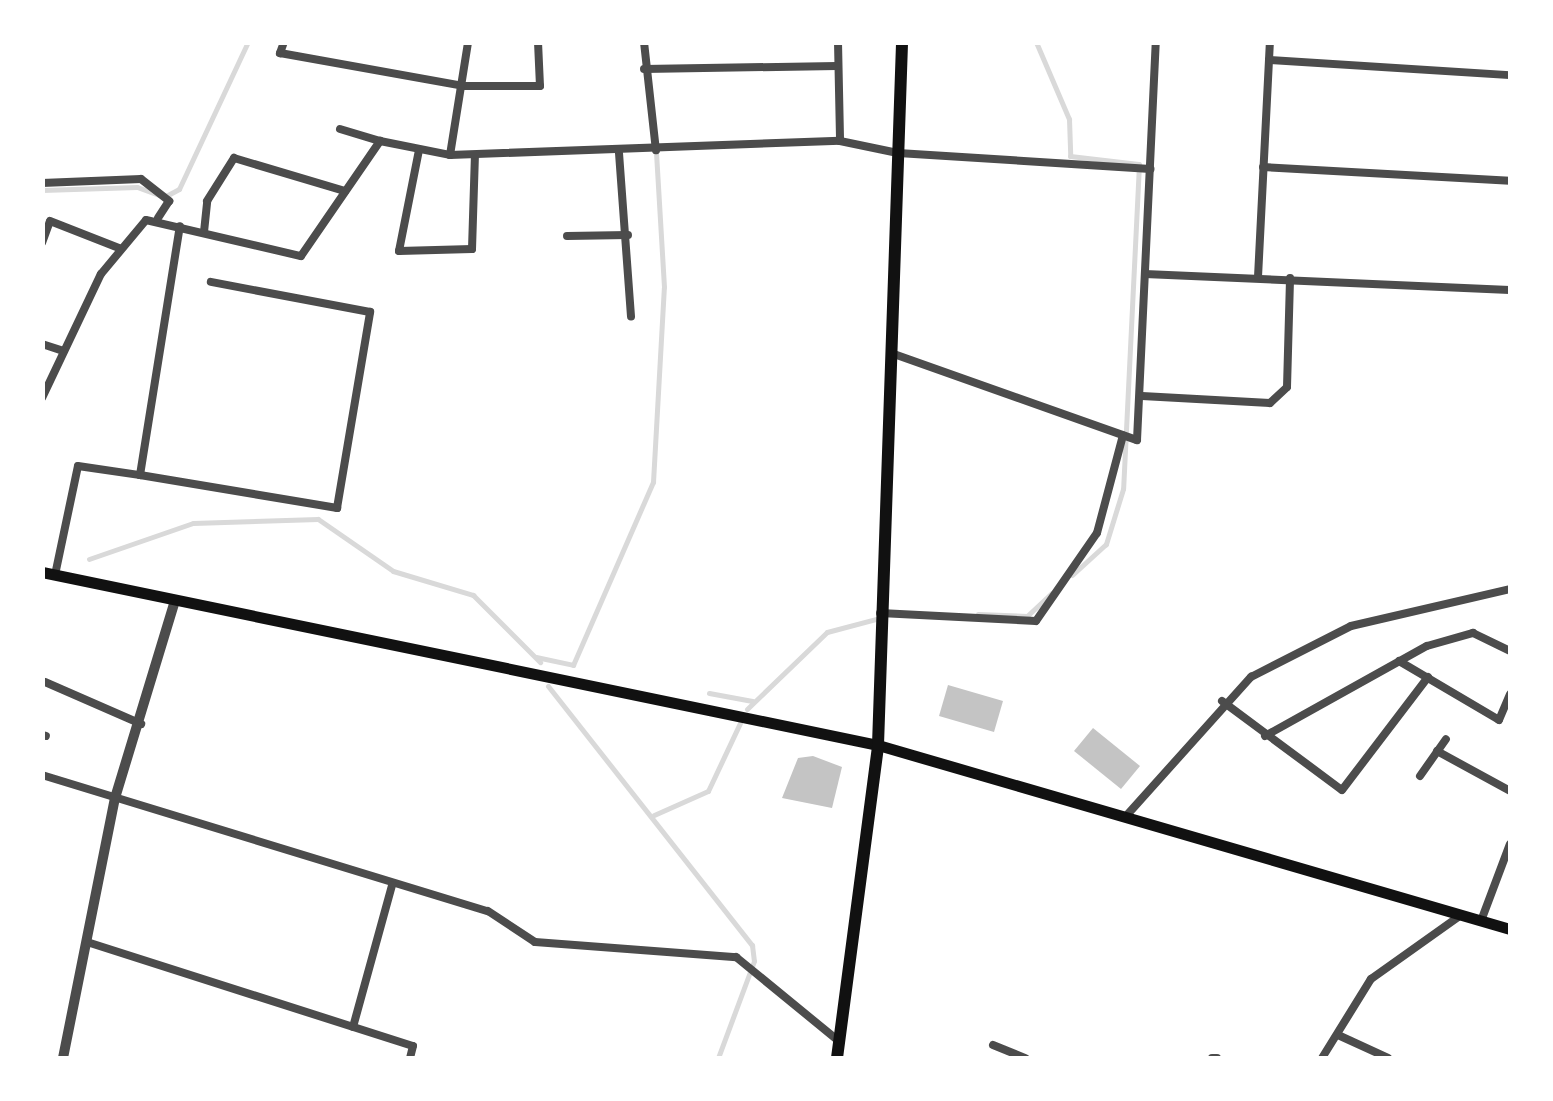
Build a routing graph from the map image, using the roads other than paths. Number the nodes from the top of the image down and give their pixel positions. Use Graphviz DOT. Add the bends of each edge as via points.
graph roads {
  1 [pos="284,42"];
  2 [pos="468,42"];
  3 [pos="538,42"];
  4 [pos="644,42"];
  5 [pos="838,42"];
  6 [pos="902,42"];
  7 [pos="1156,42"];
  8 [pos="1270,42"];
  9 [pos="1269,60"];
  10 [pos="837,66"];
  11 [pos="644,68"];
  12 [pos="1510,75"];
  13 [pos="463,86"];
  14 [pos="340,128"];
  15 [pos="380,141"];
  16 [pos="840,141"];
  17 [pos="419,150"];
  18 [pos="656,150"];
  19 [pos="619,152"];
  20 [pos="898,153"];
  21 [pos="450,154"];
  22 [pos="475,154"];
  23 [pos="1264,167"];
  24 [pos="1150,169"];
  25 [pos="1510,182"];
  26 [pos="42,183"];
  27 [pos="345,190"];
  28 [pos="158,218"];
  29 [pos="180,226"];
  30 [pos="204,232"];
  31 [pos="628,235"];
  32 [pos="567,236"];
  33 [pos="42,243"];
  34 [pos="120,248"];
  35 [pos="1145,274"];
  36 [pos="1258,277"];
  37 [pos="1290,278"];
  38 [pos="211,282"];
  39 [pos="1510,290"];
  40 [pos="631,317"];
  41 [pos="42,344"];
  42 [pos="64,352"];
  43 [pos="891,353"];
  44 [pos="1142,396"];
  45 [pos="42,398"];
  46 [pos="1122,435"];
  47 [pos="140,475"];
  48 [pos="49,573"];
  49 [pos="1510,589"];
  50 [pos="174,600"];
  51 [pos="880,613"];
  52 [pos="1510,651"];
  53 [pos="1399,661"];
  54 [pos="1428,677"];
  55 [pos="45,682"];
  56 [pos="1510,694"];
  57 [pos="1222,701"];
  58 [pos="142,724"];
  59 [pos="1264,736"];
  60 [pos="1446,739"];
  61 [pos="878,745"];
  62 [pos="1437,751"];
  63 [pos="42,775"];
  64 [pos="1420,776"];
  65 [pos="1510,792"];
  66 [pos="116,798"];
  67 [pos="1127,815"];
  68 [pos="1510,844"];
  69 [pos="392,885"];
  70 [pos="1460,915"];
  71 [pos="1480,920"];
  72 [pos="1509,930"];
  73 [pos="88,942"];
  74 [pos="353,1027"];
  75 [pos="1338,1035"];
  76 [pos="840,1042"];
  77 [pos="993,1045"];
  78 [pos="63,1058"];
  79 [pos="410,1058"];
  80 [pos="837,1058"];
  81 [pos="1026,1058"];
  82 [pos="1322,1058"];
  83 [pos="1388,1058"];
  1 -- 13 [label="street" via="280,53"];
  2 -- 13 [label="street"];
  3 -- 13 [label="street" via="540,86"];
  4 -- 11 [label="street"];
  5 -- 10 [label="street"];
  6 -- 20 [label="main road"];
  7 -- 24 [label="street"];
  8 -- 9 [label="street"];
  9 -- 12 [label="street"];
  9 -- 23 [label="street"];
  10 -- 11 [label="street"];
  10 -- 16 [label="street"];
  11 -- 18 [label="street"];
  13 -- 21 [label="street"];
  14 -- 15 [label="street"];
  15 -- 17 [label="street"];
  15 -- 27 [label="street"];
  16 -- 18 [label="street"];
  16 -- 20 [label="street"];
  17 -- 21 [label="street"];
  17 -- 22 [label="street" via="399,251 472,249"];
  18 -- 19 [label="street"];
  19 -- 22 [label="street"];
  19 -- 31 [label="street"];
  20 -- 24 [label="street"];
  20 -- 43 [label="main road"];
  21 -- 22 [label="street"];
  23 -- 25 [label="street"];
  23 -- 36 [label="street"];
  24 -- 35 [label="street"];
  26 -- 28 [label="street" via="141,179 169,201"];
  27 -- 30 [label="street" via="301,256"];
  27 -- 30 [label="street" via="234,158 208,201"];
  28 -- 29 [label="street"];
  28 -- 34 [label="street"];
  29 -- 30 [label="street"];
  29 -- 47 [label="street"];
  31 -- 32 [label="street"];
  31 -- 40 [label="street"];
  33 -- 34 [label="street" via="50,221"];
  34 -- 42 [label="street"];
  35 -- 36 [label="street"];
  35 -- 44 [label="street"];
  36 -- 37 [label="street"];
  37 -- 39 [label="street"];
  37 -- 44 [label="street" via="1287,387 1270,403"];
  38 -- 47 [label="street" via="370,312 338,508"];
  41 -- 42 [label="street"];
  42 -- 45 [label="street"];
  43 -- 46 [label="street"];
  43 -- 51 [label="main road"];
  44 -- 46 [label="street" via="1137,440"];
  46 -- 51 [label="street" via="1097,533 1036,621"];
  47 -- 48 [label="street" via="78,466"];
  48 -- 50 [label="main road"];
  49 -- 57 [label="street" via="1351,626"];
  50 -- 58 [label="street"];
  50 -- 61 [label="main road"];
  51 -- 61 [label="main road"];
  52 -- 53 [label="street" via="1473,632"];
  53 -- 54 [label="street"];
  53 -- 59 [label="street"];
  54 -- 56 [label="street" via="1499,720"];
  54 -- 59 [label="street" via="1342,790"];
  55 -- 58 [label="street"];
  57 -- 59 [label="street"];
  57 -- 67 [label="street"];
  58 -- 66 [label="street"];
  60 -- 62 [label="street"];
  61 -- 67 [label="main road"];
  61 -- 76 [label="main road"];
  62 -- 64 [label="street"];
  62 -- 65 [label="street"];
  63 -- 66 [label="street"];
  66 -- 69 [label="street"];
  66 -- 73 [label="street"];
  67 -- 70 [label="main road"];
  68 -- 71 [label="street"];
  69 -- 74 [label="street"];
  69 -- 76 [label="street" via="488,910 535,942 736,957"];
  70 -- 71 [label="main road"];
  70 -- 75 [label="street" via="1371,979"];
  71 -- 72 [label="main road"];
  73 -- 74 [label="street"];
  73 -- 78 [label="street"];
  74 -- 79 [label="street" via="414,1046"];
  75 -- 82 [label="street"];
  75 -- 83 [label="street"];
  76 -- 80 [label="main road"];
  77 -- 81 [label="street"];
}
